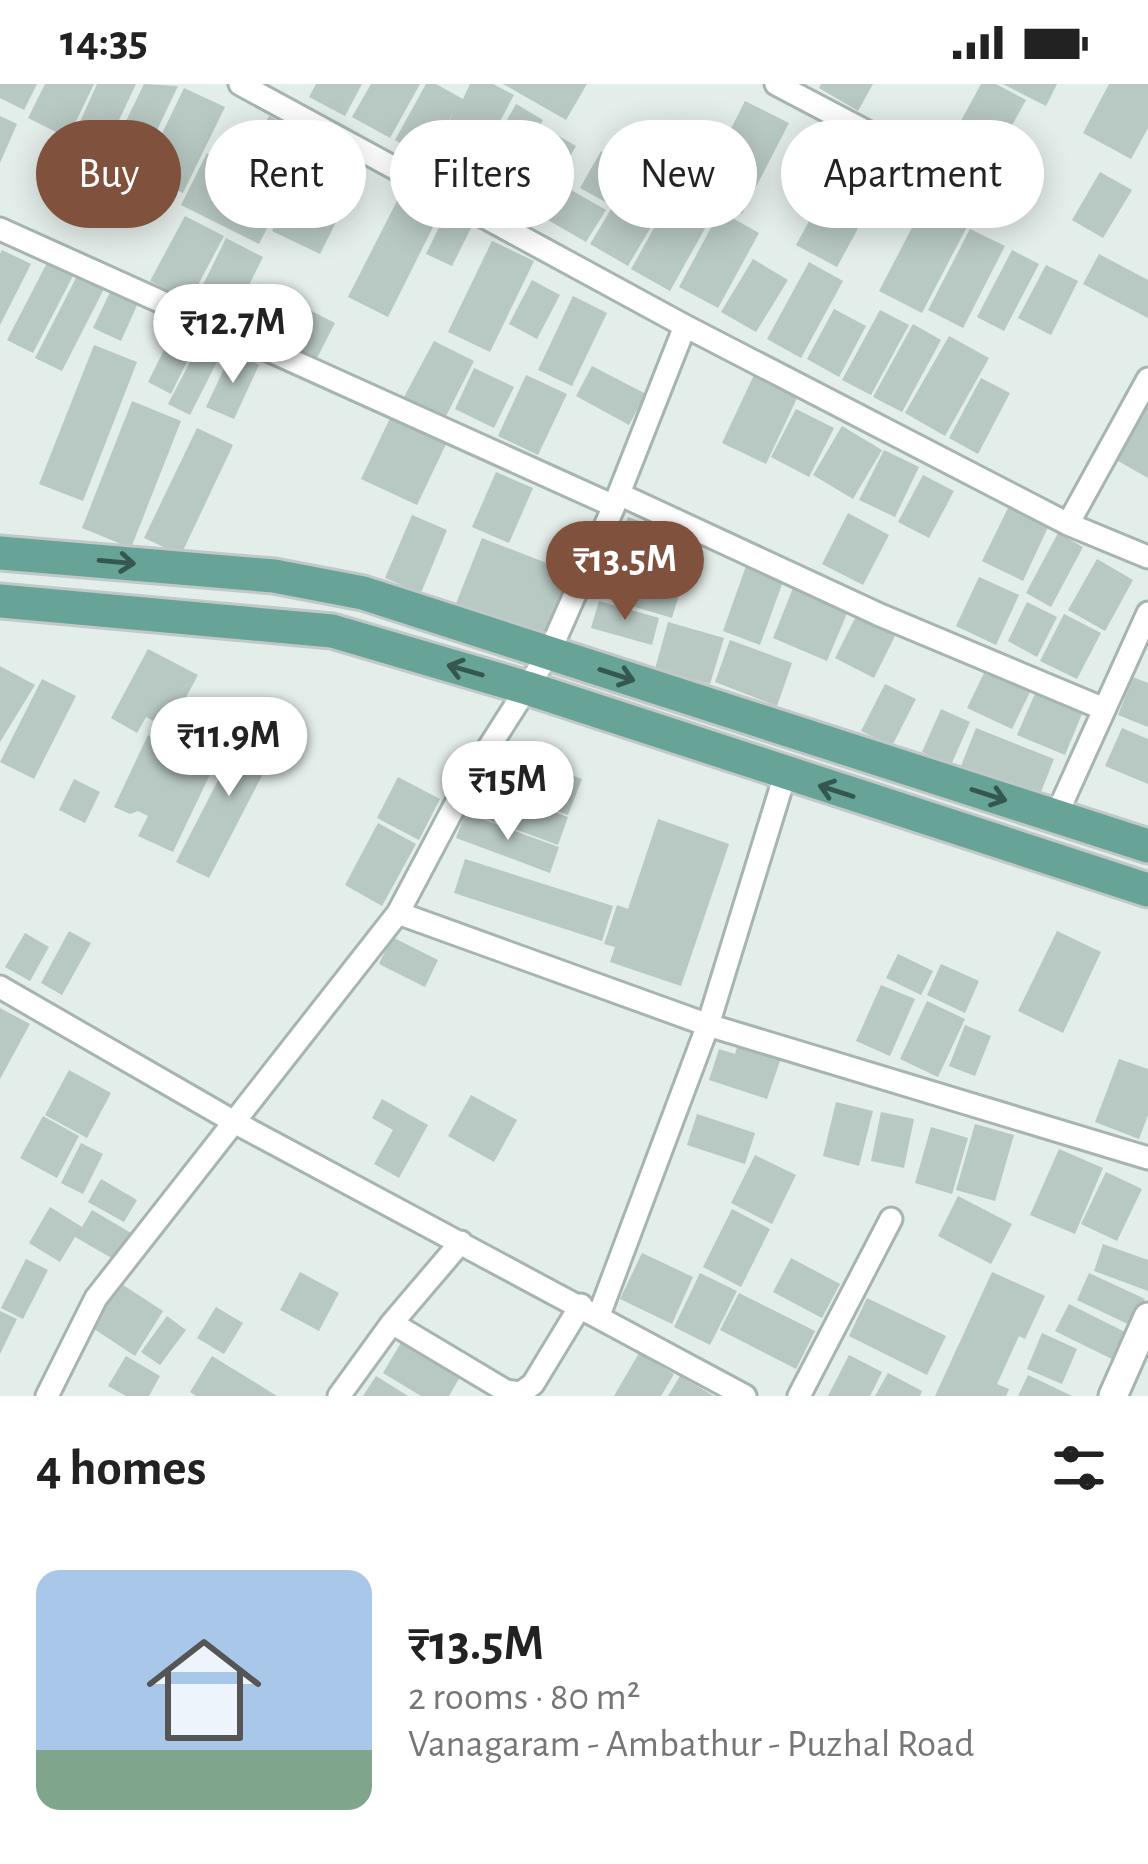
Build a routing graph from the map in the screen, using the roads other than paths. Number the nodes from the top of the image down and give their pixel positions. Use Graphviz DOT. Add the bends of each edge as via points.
graph roads {
  1 [pos="240,84"];
  2 [pos="776,84"];
  3 [pos="844,120"];
  4 [pos="0,229"];
  5 [pos="686,326"];
  6 [pos="1148,379"];
  7 [pos="616,500"];
  8 [pos="1069,524"];
  9 [pos="0,553"];
  10 [pos="1148,557"];
  11 [pos="0,601"];
  12 [pos="1148,614"];
  13 [pos="549,653"];
  14 [pos="526,688"];
  15 [pos="1104,709"];
  16 [pos="784,775"];
  17 [pos="1056,816"];
  18 [pos="1148,846"];
  19 [pos="1148,890"];
  20 [pos="398,914"];
  21 [pos="0,987"];
  22 [pos="708,1025"];
  23 [pos="236,1123"];
  24 [pos="1148,1157"];
  25 [pos="891,1219"];
  26 [pos="461,1242"];
  27 [pos="590,1310"];
  28 [pos="1148,1317"];
  29 [pos="392,1323"];
  30 [pos="47,1396"];
  31 [pos="339,1396"];
  32 [pos="745,1396"];
  33 [pos="799,1396"];
  34 [pos="1113,1396"];
  1 -- 5 [label="street"];
  2 -- 3 [label="street"];
  4 -- 7 [label="street"];
  5 -- 7 [label="street"];
  5 -- 8 [label="street"];
  6 -- 8 [label="street"];
  7 -- 13 [label="street"];
  7 -- 15 [label="street"];
  8 -- 10 [label="street"];
  9 -- 13 [label="main road, one-way" via="274,576 363,593"];
  14 -- 11 [label="main road, one-way" via="332,632"];
  12 -- 15 [label="street"];
  13 -- 14 [label="street"];
  13 -- 17 [label="main road, one-way"];
  14 -- 16 [label="main road"];
  14 -- 20 [label="street"];
  15 -- 17 [label="street"];
  19 -- 16 [label="main road, one-way"];
  16 -- 22 [label="street"];
  17 -- 18 [label="main road"];
  20 -- 22 [label="street"];
  20 -- 23 [label="street"];
  21 -- 23 [label="street"];
  22 -- 24 [label="street"];
  22 -- 27 [label="street"];
  23 -- 26 [label="street"];
  23 -- 30 [label="street" via="96,1298"];
  25 -- 33 [label="street"];
  26 -- 27 [label="street"];
  26 -- 29 [label="street"];
  27 -- 29 [label="street" via="520,1393"];
  27 -- 32 [label="street"];
  28 -- 34 [label="street"];
  29 -- 31 [label="street"];
}
